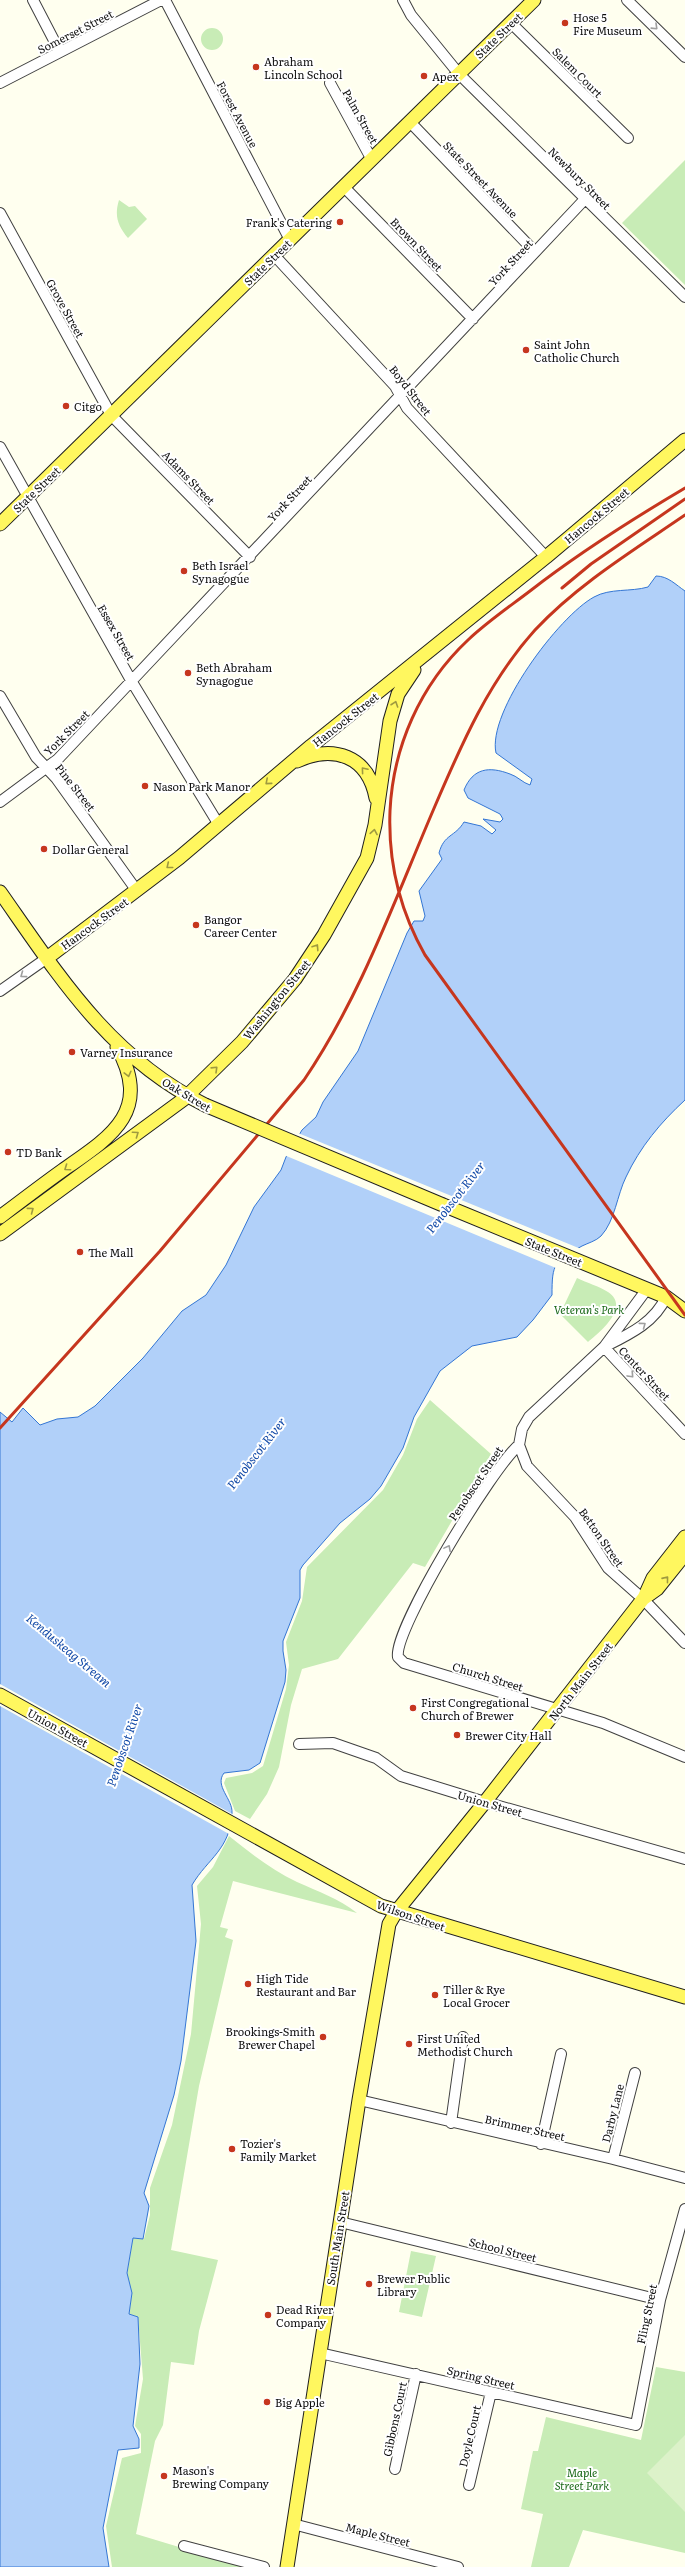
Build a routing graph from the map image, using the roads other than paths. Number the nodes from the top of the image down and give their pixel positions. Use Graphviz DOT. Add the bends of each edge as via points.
graph roads {
  1 [pos="32,0"];
  2 [pos="160,0"];
  3 [pos="165,0"];
  4 [pos="403,0"];
  5 [pos="534,0"];
  6 [pos="627,0"];
  7 [pos="511,23"];
  8 [pos="60,52"];
  9 [pos="685,57"];
  10 [pos="459,74"];
  11 [pos="0,83"];
  12 [pos="330,83"];
  13 [pos="410,122"];
  14 [pos="628,138"];
  15 [pos="372,160"];
  16 [pos="344,187"];
  17 [pos="585,199"];
  18 [pos="0,213"];
  19 [pos="290,240"];
  20 [pos="535,252"];
  21 [pos="274,255"];
  22 [pos="685,297"];
  23 [pos="473,319"];
  24 [pos="401,396"];
  25 [pos="111,415"];
  26 [pos="685,440"];
  27 [pos="0,448"];
  28 [pos="27,498"];
  29 [pos="0,524"];
  30 [pos="250,557"];
  31 [pos="546,557"];
  32 [pos="429,652"];
  33 [pos="132,682"];
  34 [pos="0,696"];
  35 [pos="46,768"];
  36 [pos="284,768"];
  37 [pos="0,802"];
  38 [pos="377,806"];
  39 [pos="219,825"];
  40 [pos="137,891"];
  41 [pos="0,892"];
  42 [pos="47,958"];
  43 [pos="0,992"];
  44 [pos="112,1039"];
  45 [pos="187,1096"];
  46 [pos="442,1205"];
  47 [pos="0,1217"];
  48 [pos="0,1234"];
  49 [pos="647,1289"];
  50 [pos="666,1298"];
  51 [pos="685,1302"];
  52 [pos="685,1311"];
  53 [pos="604,1347"];
  54 [pos="685,1434"];
  55 [pos="518,1445"];
  56 [pos="685,1537"];
  57 [pos="685,1554"];
  58 [pos="643,1599"];
  59 [pos="685,1643"];
  60 [pos="398,1657"];
  61 [pos="0,1695"];
  62 [pos="558,1710"];
  63 [pos="299,1744"];
  64 [pos="685,1757"];
  65 [pos="116,1760"];
  66 [pos="485,1802"];
  67 [pos="685,1859"];
  68 [pos="396,1912"];
  69 [pos="685,1997"];
  70 [pos="463,2037"];
  71 [pos="561,2054"];
  72 [pos="635,2073"];
  73 [pos="359,2100"];
  74 [pos="451,2123"];
  75 [pos="541,2144"];
  76 [pos="613,2159"];
  77 [pos="685,2178"];
  78 [pos="685,2209"];
  79 [pos="340,2222"];
  80 [pos="660,2300"];
  81 [pos="320,2353"];
  82 [pos="416,2374"];
  83 [pos="491,2392"];
  84 [pos="636,2425"];
  85 [pos="395,2469"];
  86 [pos="469,2485"];
  87 [pos="293,2524"];
  88 [pos="184,2546"];
  89 [pos="264,2567"];
  90 [pos="287,2567"];
  91 [pos="458,2567"];
  1 -- 8 [label="street"];
  2 -- 8 [label="street, Somerset Street"];
  3 -- 19 [label="street, Forest Avenue"];
  4 -- 10 [label="street, Newbury Street" via="411,15"];
  5 -- 7 [label="main road, State Street"];
  6 -- 9 [label="street, one-way"];
  7 -- 10 [label="main road, State Street"];
  7 -- 14 [label="street, Salem Court"];
  8 -- 11 [label="street, Somerset Street"];
  10 -- 13 [label="main road, State Street"];
  10 -- 17 [label="street, Newbury Street"];
  12 -- 15 [label="street, Palm Street"];
  13 -- 15 [label="main road, State Street"];
  13 -- 20 [label="street, State Street Avenue"];
  15 -- 16 [label="main road, State Street"];
  16 -- 19 [label="main road, State Street"];
  16 -- 23 [label="street, Brown Street"];
  17 -- 20 [label="street, York Street"];
  17 -- 22 [label="street, Newbury Street"];
  18 -- 25 [label="street, Grove Street"];
  19 -- 21 [label="main road, State Street"];
  20 -- 23 [label="street, York Street"];
  21 -- 24 [label="street, Boyd Street" via="395,386"];
  21 -- 25 [label="main road, State Street"];
  23 -- 24 [label="street, York Street"];
  24 -- 30 [label="street, York Street"];
  24 -- 31 [label="street, Boyd Street" via="407,408"];
  25 -- 28 [label="main road, State Street"];
  25 -- 30 [label="street, Adams Street"];
  26 -- 31 [label="main road, Hancock Street"];
  27 -- 28 [label="street, Essex Street"];
  28 -- 29 [label="main road, State Street"];
  28 -- 33 [label="street, Essex Street"];
  30 -- 33 [label="street, York Street"];
  31 -- 32 [label="main road, Hancock Street"];
  32 -- 36 [label="main road, Hancock Street"];
  38 -- 32 [label="main road, Washington Street, one-way" via="387,734 395,702 407,679"];
  33 -- 35 [label="street, York Street" via="58,759"];
  33 -- 39 [label="street, Essex Street"];
  34 -- 35 [label="street, Pine Street" via="36,757"];
  35 -- 37 [label="street, York Street"];
  35 -- 40 [label="street, Pine Street" via="56,778"];
  38 -- 36 [label="main road, one-way" via="370,778 357,763 346,756 320,754 299,760"];
  36 -- 39 [label="main road, Hancock Street, one-way"];
  45 -- 38 [label="main road, Washington Street, one-way" via="242,1042 305,964 365,864 372,842"];
  39 -- 40 [label="main road, Hancock Street, one-way"];
  40 -- 42 [label="main road, Hancock Street"];
  41 -- 42 [label="main road, Oak Street"];
  42 -- 43 [label="street, Hancock Street, one-way"];
  42 -- 44 [label="main road, Oak Street" via="86,1010"];
  44 -- 45 [label="main road, Oak Street"];
  44 -- 47 [label="main road, one-way" via="124,1063 130,1088 127,1109 119,1126 99,1145"];
  45 -- 46 [label="main road, Oak Street, bridge"];
  48 -- 45 [label="main road, Washington Street, one-way"];
  46 -- 49 [label="main road, State Street"];
  49 -- 50 [label="main road, State Street"];
  49 -- 53 [label="street"];
  50 -- 51 [label="main road, State Street"];
  50 -- 52 [label="main road, State Street"];
  53 -- 50 [label="street, one-way" via="642,1325 659,1310"];
  53 -- 54 [label="street, Center Street, one-way"];
  53 -- 55 [label="street, Penobscot Street" via="529,1418 522,1429"];
  55 -- 58 [label="street, Betton Street" via="528,1466 575,1517 603,1563"];
  60 -- 55 [label="street, Penobscot Street, one-way" via="397,1647 413,1611 457,1531 502,1462"];
  56 -- 58 [label="main road, North Main Street" via="653,1578"];
  58 -- 57 [label="main road, North Main Street, one-way" via="661,1585"];
  58 -- 59 [label="street, Betton Street"];
  58 -- 62 [label="main road, North Main Street"];
  60 -- 62 [label="street, Church Street" via="404,1663"];
  61 -- 65 [label="main road, Union Street"];
  62 -- 64 [label="street, Church Street" via="616,1728"];
  62 -- 66 [label="main road, North Main Street"];
  63 -- 66 [label="street, Union Street" via="341,1745 376,1758 401,1776"];
  65 -- 68 [label="main road, Wilson Street" via="374,1903"];
  66 -- 67 [label="street, Union Street"];
  66 -- 68 [label="main road, North Main Street"];
  68 -- 69 [label="main road, Wilson Street"];
  68 -- 73 [label="main road, South Main Street" via="388,1928"];
  70 -- 74 [label="street"];
  71 -- 75 [label="street"];
  72 -- 76 [label="street, Darby Lane"];
  73 -- 74 [label="street, Brimmer Street"];
  73 -- 79 [label="main road, South Main Street"];
  74 -- 75 [label="street, Brimmer Street"];
  75 -- 76 [label="street, Brimmer Street"];
  76 -- 77 [label="street, Brimmer Street"];
  78 -- 80 [label="street, Fling Street"];
  79 -- 80 [label="street, School Street"];
  79 -- 81 [label="main road, South Main Street"];
  80 -- 84 [label="street, Fling Street"];
  81 -- 82 [label="street, Spring Street"];
  81 -- 87 [label="main road, South Main Street"];
  82 -- 83 [label="street, Spring Street"];
  82 -- 85 [label="street, Gibbons Court"];
  83 -- 84 [label="street, Spring Street"];
  83 -- 86 [label="street, Doyle Court"];
  87 -- 90 [label="main road, South Main Street"];
  87 -- 91 [label="street, Maple Street"];
  88 -- 89 [label="street"];
}
